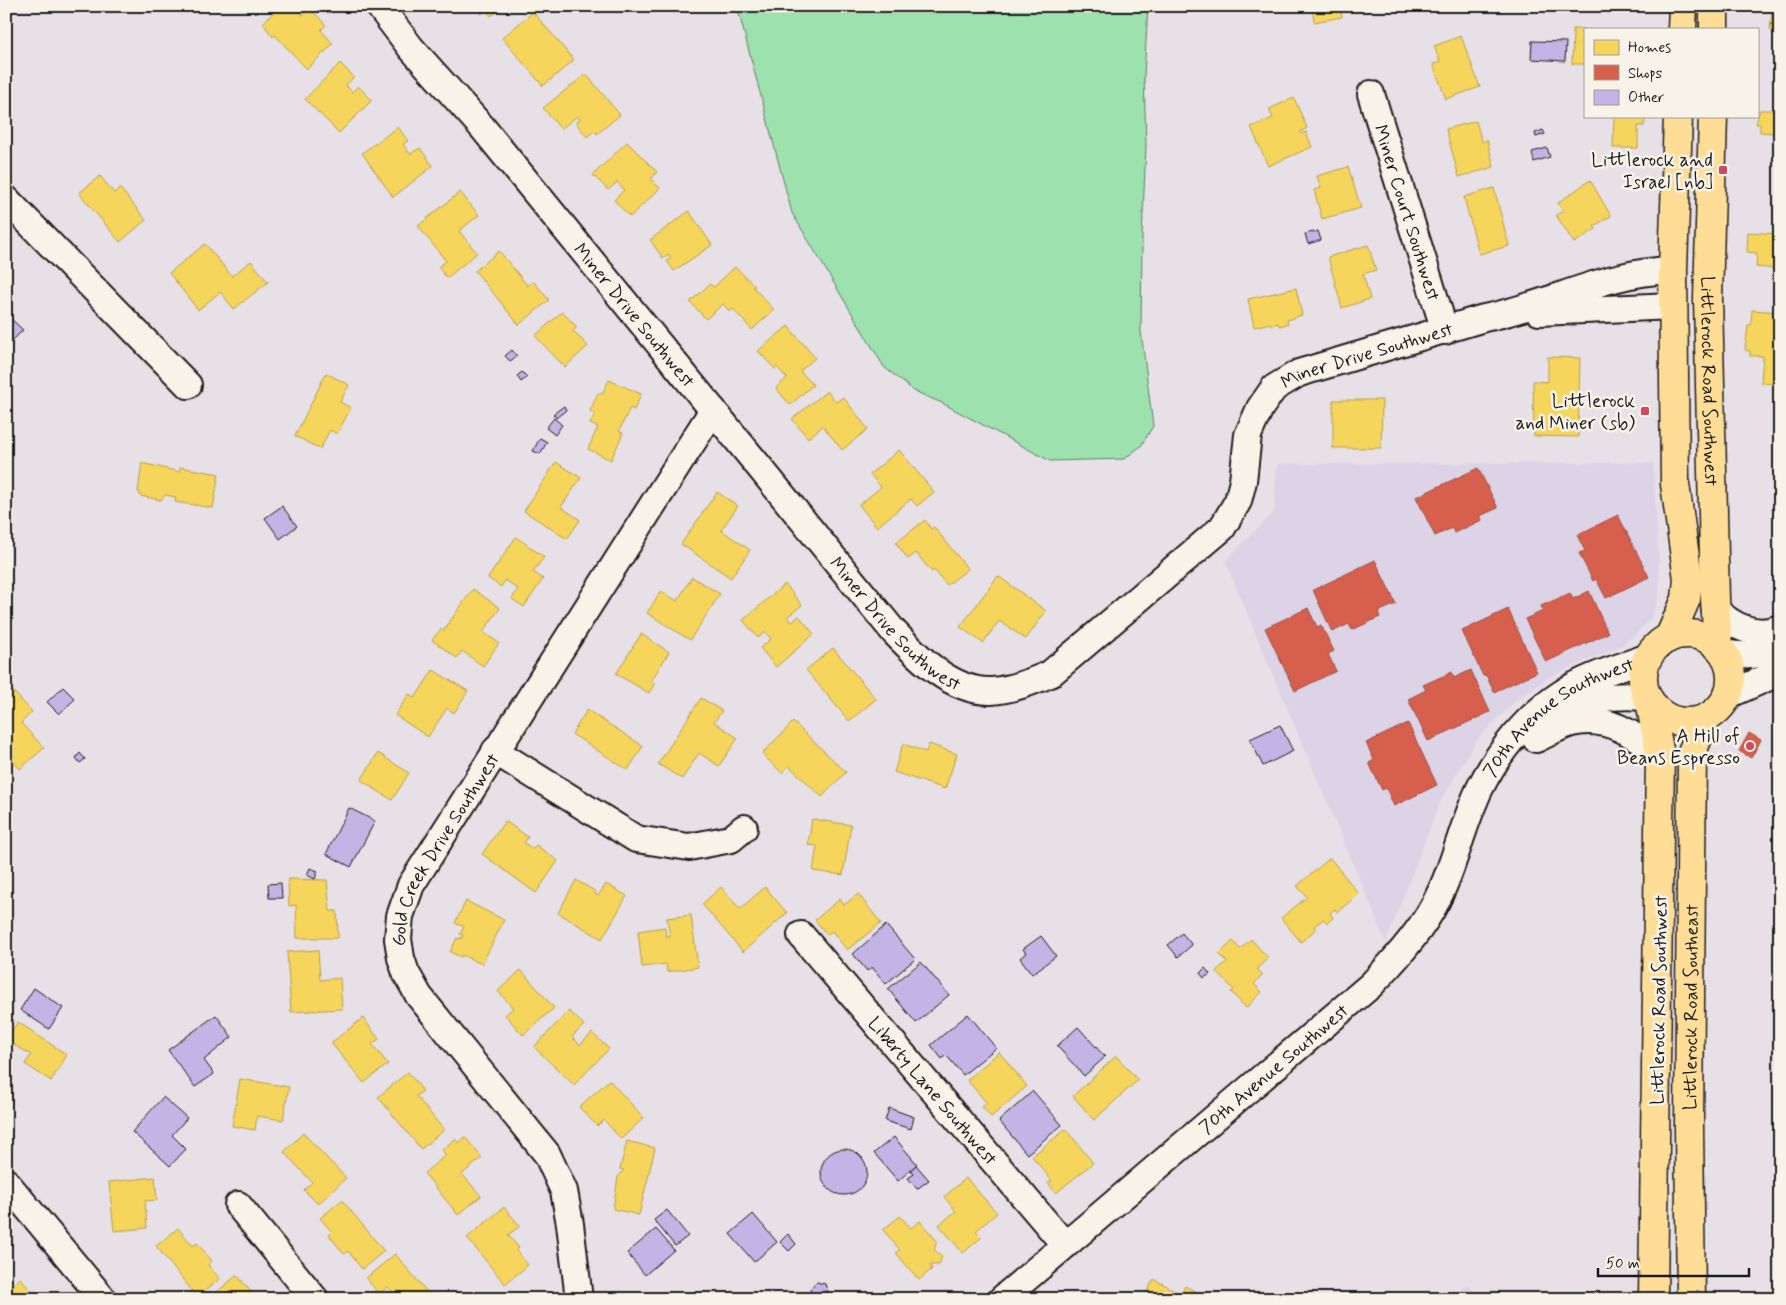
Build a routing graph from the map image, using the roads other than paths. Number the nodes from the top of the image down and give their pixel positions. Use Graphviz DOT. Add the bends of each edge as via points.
graph roads {
  1 [pos="379,6"];
  2 [pos="1683,6"];
  3 [pos="1714,6"];
  4 [pos="1682,28"];
  5 [pos="1714,28"];
  6 [pos="1371,94"];
  7 [pos="1678,118"];
  8 [pos="1713,118"];
  9 [pos="6,199"];
  10 [pos="1673,270"];
  11 [pos="1673,306"];
  12 [pos="1506,314"];
  13 [pos="1445,331"];
  14 [pos="188,386"];
  15 [pos="713,410"];
  16 [pos="1715,609"];
  17 [pos="1780,628"];
  18 [pos="1669,638"];
  19 [pos="1780,648"];
  20 [pos="1721,650"];
  21 [pos="1648,657"];
  22 [pos="1780,672"];
  23 [pos="1728,695"];
  24 [pos="1648,699"];
  25 [pos="1706,718"];
  26 [pos="1536,739"];
  27 [pos="495,751"];
  28 [pos="1660,755"];
  29 [pos="1480,788"];
  30 [pos="744,828"];
  31 [pos="801,935"];
  32 [pos="6,1182"];
  33 [pos="238,1205"];
  34 [pos="1065,1246"];
  35 [pos="103,1299"];
  36 [pos="315,1299"];
  37 [pos="578,1299"];
  38 [pos="1002,1299"];
  39 [pos="1653,1299"];
  40 [pos="1691,1299"];
  1 -- 15 [label="street, Miner Drive Southwest"];
  2 -- 4 [label="main road"];
  3 -- 5 [label="main road"];
  6 -- 13 [label="street, Miner Court Southwest"];
  7 -- 10 [label="main road, Littlerock Road Southwest"];
  8 -- 16 [label="main road, Littlerock Road Southwest" via="1708,300"];
  9 -- 14 [label="street"];
  10 -- 11 [label="main road, Littlerock Road Southwest"];
  10 -- 12 [label="street, Miner Drive Southwest" via="1618,277"];
  11 -- 12 [label="street, Miner Drive Southwest"];
  11 -- 18 [label="main road, Littlerock Road Southwest" via="1675,484 1688,579 1686,598"];
  12 -- 13 [label="street, Miner Drive Southwest"];
  13 -- 15 [label="street, Miner Drive Southwest" via="1299,373 1274,388 1260,408 1248,435 1238,501 1222,528 1050,674 1020,686 989,691 941,675 894,632"];
  15 -- 27 [label="street, Gold Creek Drive Southwest"];
  16 -- 17 [label="street" via="1747,630 1766,632"];
  16 -- 20 [label="main road, Littlerock Road Southwest"];
  18 -- 20 [label="main road" via="1695,635 1707,639"];
  18 -- 21 [label="main road"];
  19 -- 20 [label="street" via="1759,656 1742,656"];
  20 -- 23 [label="main road" via="1731,674"];
  21 -- 24 [label="main road" via="1643,684"];
  21 -- 29 [label="street, 70th Avenue Southwest" via="1560,694 1509,741"];
  22 -- 23 [label="street"];
  23 -- 25 [label="main road"];
  24 -- 25 [label="main road" via="1660,713 1675,720 1691,722"];
  24 -- 26 [label="street, 70th Avenue Southwest" via="1624,695 1590,700 1553,719"];
  24 -- 28 [label="main road, Littlerock Road Southwest"];
  25 -- 40 [label="main road, Littlerock Road Southeast" via="1692,752"];
  26 -- 28 [label="street" via="1572,723 1604,723 1640,738"];
  26 -- 29 [label="street, 70th Avenue Southwest"];
  27 -- 30 [label="street" via="636,839 689,847 731,839"];
  27 -- 37 [label="street, Gold Creek Drive Southwest" via="411,885 400,916 398,939 401,958 419,996 546,1154 564,1191"];
  28 -- 39 [label="main road, Littlerock Road Southwest"];
  29 -- 34 [label="street, 70th Avenue Southwest" via="1433,908 1398,957 1371,986"];
  31 -- 34 [label="street, Liberty Lane Southwest"];
  32 -- 35 [label="street"];
  33 -- 36 [label="street"];
  34 -- 38 [label="street, 70th Avenue Southwest"];
}
